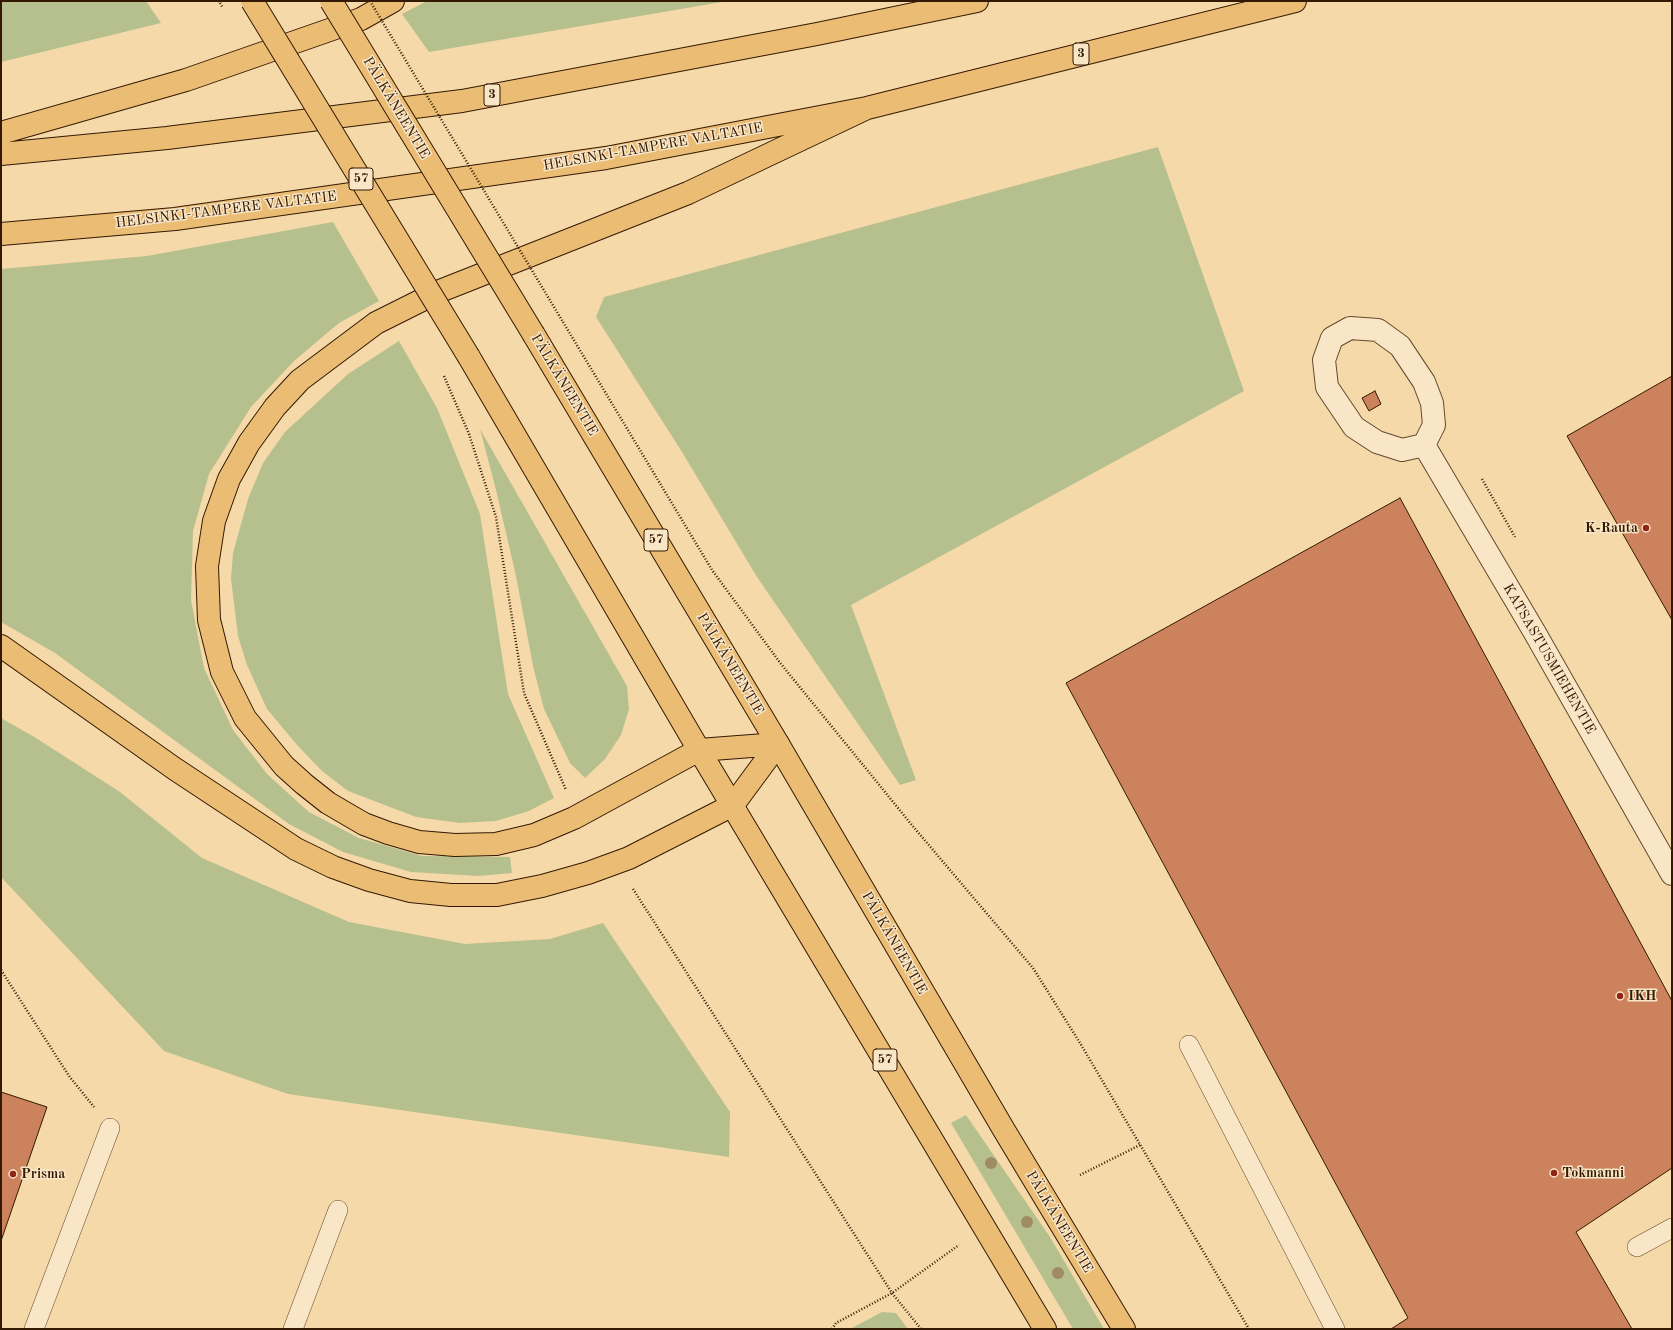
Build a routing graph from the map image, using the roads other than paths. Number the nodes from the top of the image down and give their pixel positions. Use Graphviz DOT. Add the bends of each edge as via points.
graph roads {
  1 [pos="252,1"];
  2 [pos="331,1"];
  3 [pos="393,1"];
  4 [pos="977,1"];
  5 [pos="1295,1"];
  6 [pos="867,108"];
  7 [pos="1,133"];
  8 [pos="1,154"];
  9 [pos="1,234"];
  10 [pos="1424,445"];
  11 [pos="1,646"];
  12 [pos="778,744"];
  13 [pos="699,750"];
  14 [pos="733,805"];
  15 [pos="1672,874"];
  16 [pos="1189,1045"];
  17 [pos="110,1128"];
  18 [pos="338,1210"];
  19 [pos="1672,1228"];
  20 [pos="1637,1247"];
  21 [pos="34,1329"];
  22 [pos="293,1329"];
  23 [pos="1045,1329"];
  24 [pos="1124,1329"];
  25 [pos="1335,1329"];
  1 -- 13 [label="main road, 57, bridge" via="469,358"];
  2 -- 12 [label="main road, PÄLKÄNEENTIE / 57, bridge"];
  3 -- 7 [label="main road" via="361,19 186,80"];
  4 -- 8 [label="main road, 3" via="462,101 167,138"];
  5 -- 6 [label="main road, HELSINKI-TAMPERE VALTATIE / 3"];
  6 -- 9 [label="main road, HELSINKI-TAMPERE VALTATIE / 3" via="606,158 175,219"];
  6 -- 13 [label="main road" via="688,193 440,291 376,323 300,380 275,407 249,443 229,479 214,521 207,566 208,620 225,679 245,718 284,766 328,803 364,824 419,842 455,845 496,844 534,835 574,818"];
  10 -- 10 [label="street" via="1434,425 1432,403 1424,382 1400,346 1378,330 1350,328 1332,338 1324,360 1327,387 1354,427 1377,442 1402,450"];
  10 -- 15 [label="street, KATSASTUSMIEHENTIE"];
  11 -- 14 [label="main road" via="181,773 296,849 333,867 410,891 452,895 497,895 542,886 629,858"];
  12 -- 13 [label="main road"];
  12 -- 14 [label="main road"];
  12 -- 24 [label="main road, PÄLKÄNEENTIE / 57"];
  13 -- 14 [label="main road, 57"];
  14 -- 23 [label="main road, 57"];
  16 -- 25 [label="lane"];
  17 -- 21 [label="lane"];
  18 -- 22 [label="lane"];
  19 -- 20 [label="lane"];
}
